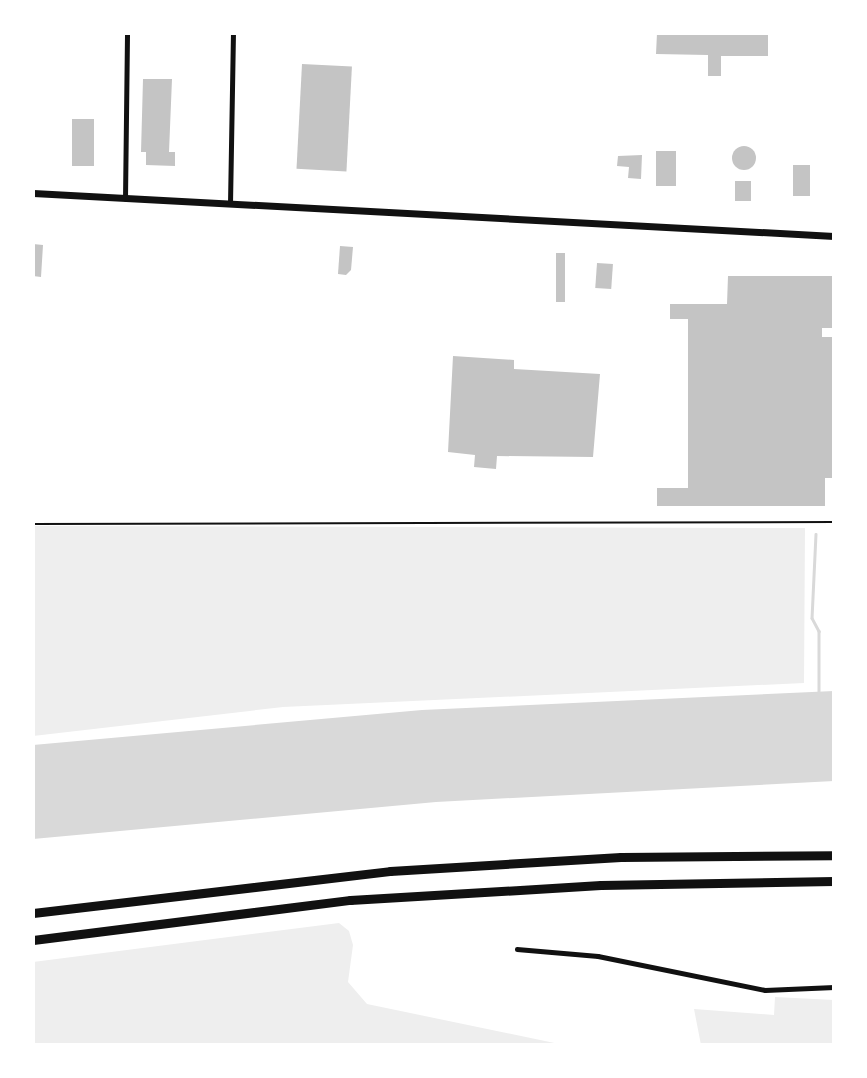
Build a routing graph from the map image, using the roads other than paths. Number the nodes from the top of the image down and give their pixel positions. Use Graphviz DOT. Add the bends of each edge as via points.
graph roads {
  1 [pos="127,33"];
  2 [pos="233,33"];
  3 [pos="33,193"];
  4 [pos="125,200"];
  5 [pos="230,205"];
  6 [pos="834,236"];
  7 [pos="834,855"];
  8 [pos="834,881"];
  9 [pos="33,913"];
  10 [pos="33,940"];
  11 [pos="517,949"];
  12 [pos="834,987"];
  1 -- 4 [label="street"];
  2 -- 5 [label="street"];
  3 -- 4 [label="main road"];
  4 -- 5 [label="main road"];
  5 -- 6 [label="main road"];
  7 -- 9 [label="highway" via="621,856 390,871"];
  8 -- 10 [label="highway" via="601,885 350,900"];
  11 -- 12 [label="street" via="598,956 765,990"];
}
